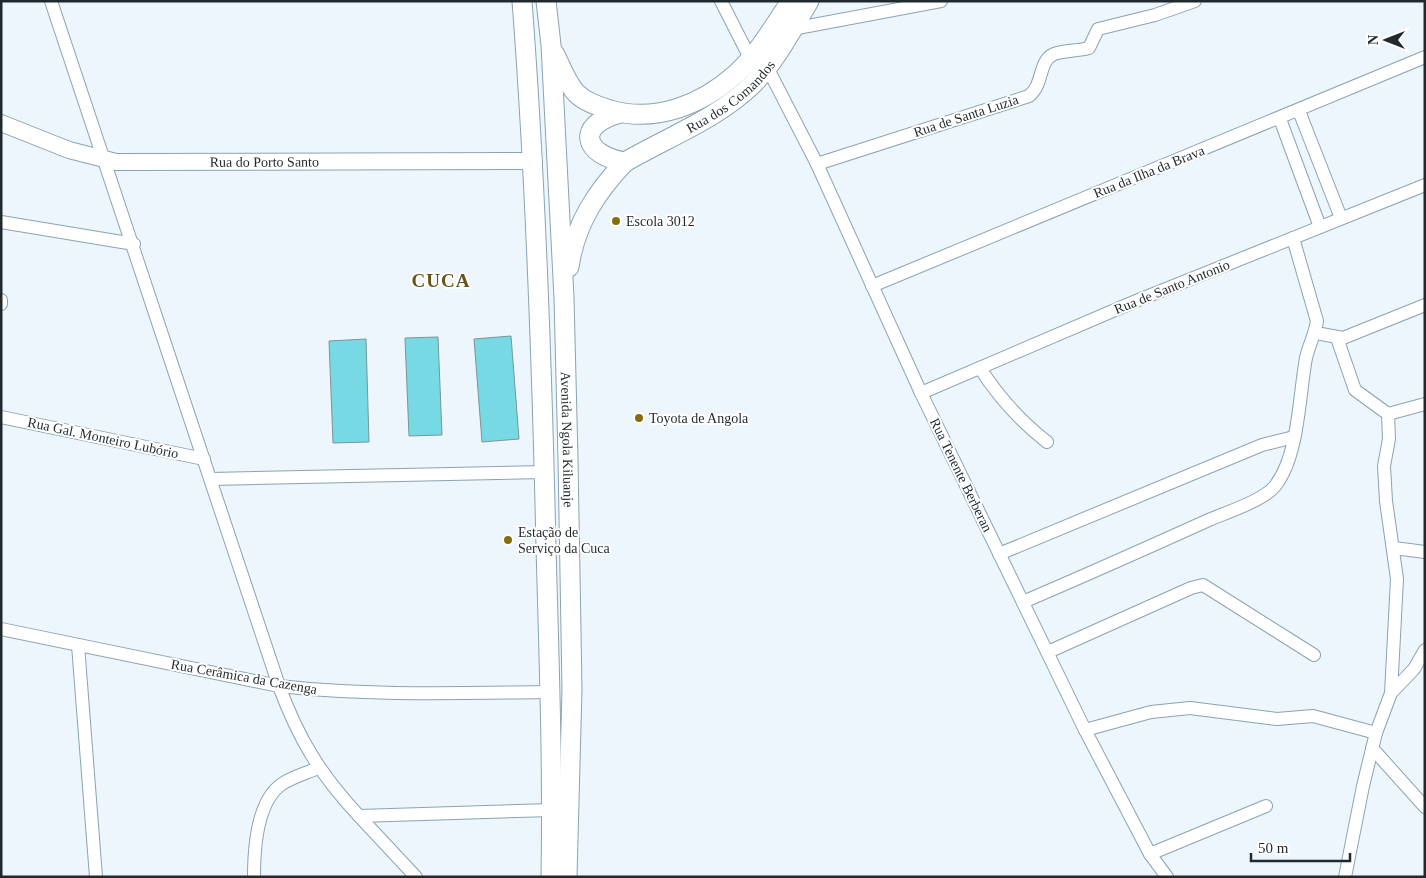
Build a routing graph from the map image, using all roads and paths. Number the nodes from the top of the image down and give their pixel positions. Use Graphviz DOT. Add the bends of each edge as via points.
graph roads {
  1 [pos="51,1"];
  2 [pos="522,1"];
  3 [pos="546,1"];
  4 [pos="721,1"];
  5 [pos="791,1"];
  6 [pos="809,1"];
  7 [pos="941,1"];
  8 [pos="1195,1"];
  9 [pos="792,29"];
  10 [pos="550,45"];
  11 [pos="1425,57"];
  12 [pos="758,63"];
  13 [pos="1299,111"];
  14 [pos="620,113"];
  15 [pos="1280,119"];
  16 [pos="1,123"];
  17 [pos="105,161"];
  18 [pos="534,161"];
  19 [pos="625,162"];
  20 [pos="817,164"];
  21 [pos="1425,185"];
  22 [pos="1341,218"];
  23 [pos="1,222"];
  24 [pos="1320,226"];
  25 [pos="1293,238"];
  26 [pos="134,244"];
  27 [pos="872,286"];
  28 [pos="564,298"];
  29 [pos="1425,305"];
  30 [pos="1316,333"];
  31 [pos="1337,338"];
  32 [pos="980,368"];
  33 [pos="921,393"];
  34 [pos="1425,404"];
  35 [pos="1388,414"];
  36 [pos="1,417"];
  37 [pos="1294,437"];
  38 [pos="1048,442"];
  39 [pos="204,459"];
  40 [pos="545,472"];
  41 [pos="211,479"];
  42 [pos="1394,548"];
  43 [pos="1425,552"];
  44 [pos="999,554"];
  45 [pos="1023,602"];
  46 [pos="1,629"];
  47 [pos="78,645"];
  48 [pos="1425,650"];
  49 [pos="1048,652"];
  50 [pos="1314,655"];
  51 [pos="279,686"];
  52 [pos="550,692"];
  53 [pos="1391,693"];
  54 [pos="1085,730"];
  55 [pos="1376,733"];
  56 [pos="1372,748"];
  57 [pos="318,768"];
  58 [pos="1266,806"];
  59 [pos="1425,807"];
  60 [pos="552,810"];
  61 [pos="360,816"];
  62 [pos="1150,854"];
  63 [pos="96,877"];
  64 [pos="254,877"];
  65 [pos="416,877"];
  66 [pos="551,877"];
  67 [pos="567,877"];
  68 [pos="1167,877"];
  69 [pos="1345,877"];
  1 -- 17 [label="street"];
  2 -- 18 [label="main road, Avenida Ngola Kiluanje"];
  3 -- 10 [label="main road, Avenida Ngola Kiluanje"];
  4 -- 12 [label="street, Rua Tenente Berberan"];
  5 -- 12 [label="main road, Rua dos Comandos"];
  6 -- 9 [label="main road, Rua dos Comandos"];
  7 -- 9 [label="street"];
  8 -- 20 [label="street, Rua de Santa Luzia" via="1098,29 1088,48 1054,54 1043,64 1040,83 1029,96"];
  9 -- 12 [label="main road, Rua dos Comandos"];
  10 -- 14 [label="main road" via="576,93 597,106"];
  10 -- 28 [label="main road, Avenida Ngola Kiluanje"];
  11 -- 13 [label="street, Rua da Ilha da Brava"];
  12 -- 14 [label="main road, Rua dos Comandos" via="695,103 653,114"];
  12 -- 19 [label="main road, Rua dos Comandos" via="752,84 721,109"];
  12 -- 20 [label="street, Rua Tenente Berberan"];
  13 -- 15 [label="street, Rua da Ilha da Brava"];
  13 -- 22 [label="street"];
  14 -- 19 [label="main road" via="596,122 590,136 596,152"];
  15 -- 24 [label="street"];
  15 -- 27 [label="street, Rua da Ilha da Brava"];
  16 -- 17 [label="street, Rua do Porto Santo"];
  17 -- 18 [label="street, Rua do Porto Santo"];
  17 -- 26 [label="street"];
  18 -- 40 [label="main road, Avenida Ngola Kiluanje"];
  19 -- 28 [label="main road, Rua dos Comandos" via="602,188 582,220 571,251"];
  20 -- 27 [label="street, Rua Tenente Berberan"];
  21 -- 22 [label="street, Rua de Santo Antonio"];
  22 -- 24 [label="street, Rua de Santo Antonio"];
  23 -- 26 [label="street"];
  24 -- 25 [label="street, Rua de Santo Antonio"];
  25 -- 30 [label="street" via="1315,311"];
  25 -- 32 [label="street, Rua de Santo Antonio"];
  26 -- 39 [label="street"];
  27 -- 33 [label="street, Rua Tenente Berberan"];
  28 -- 67 [label="main road, Avenida Ngola Kiluanje" via="572,689"];
  29 -- 31 [label="street" via="1351,336"];
  30 -- 31 [label="street"];
  30 -- 37 [label="street" via="1308,350"];
  31 -- 35 [label="street" via="1355,390"];
  32 -- 33 [label="street, Rua de Santo Antonio"];
  32 -- 38 [label="street" via="1005,404"];
  33 -- 44 [label="street, Rua Tenente Berberan"];
  34 -- 35 [label="street"];
  35 -- 42 [label="street" via="1389,439 1384,466"];
  36 -- 39 [label="street, Rua Gal. Monteiro Lubório"];
  37 -- 44 [label="street" via="1262,445"];
  37 -- 45 [label="street" via="1282,476 1263,496"];
  39 -- 41 [label="street"];
  40 -- 41 [label="street"];
  40 -- 52 [label="main road, Avenida Ngola Kiluanje"];
  41 -- 51 [label="street"];
  42 -- 43 [label="street"];
  42 -- 53 [label="street" via="1397,593"];
  44 -- 45 [label="street, Rua Tenente Berberan"];
  45 -- 49 [label="street, Rua Tenente Berberan"];
  46 -- 47 [label="street, Rua Cerâmica da Cazenga"];
  47 -- 51 [label="street, Rua Cerâmica da Cazenga"];
  47 -- 63 [label="street"];
  48 -- 53 [label="street" via="1414,669"];
  49 -- 50 [label="street" via="1203,585"];
  49 -- 54 [label="street, Rua Tenente Berberan"];
  51 -- 52 [label="street, Rua Cerâmica da Cazenga" via="358,693"];
  51 -- 57 [label="street" via="299,737"];
  52 -- 60 [label="main road, Avenida Ngola Kiluanje"];
  53 -- 55 [label="street"];
  54 -- 55 [label="street" via="1151,712 1190,708 1277,719 1313,716"];
  54 -- 62 [label="street, Rua Tenente Berberan"];
  55 -- 56 [label="street"];
  56 -- 59 [label="street"];
  56 -- 69 [label="street"];
  57 -- 61 [label="street"];
  57 -- 64 [label="street" via="283,783 274,792 256,834"];
  58 -- 62 [label="street"];
  60 -- 61 [label="street"];
  60 -- 66 [label="main road, Avenida Ngola Kiluanje"];
  61 -- 65 [label="street"];
  62 -- 68 [label="street, Rua Tenente Berberan"];
}
